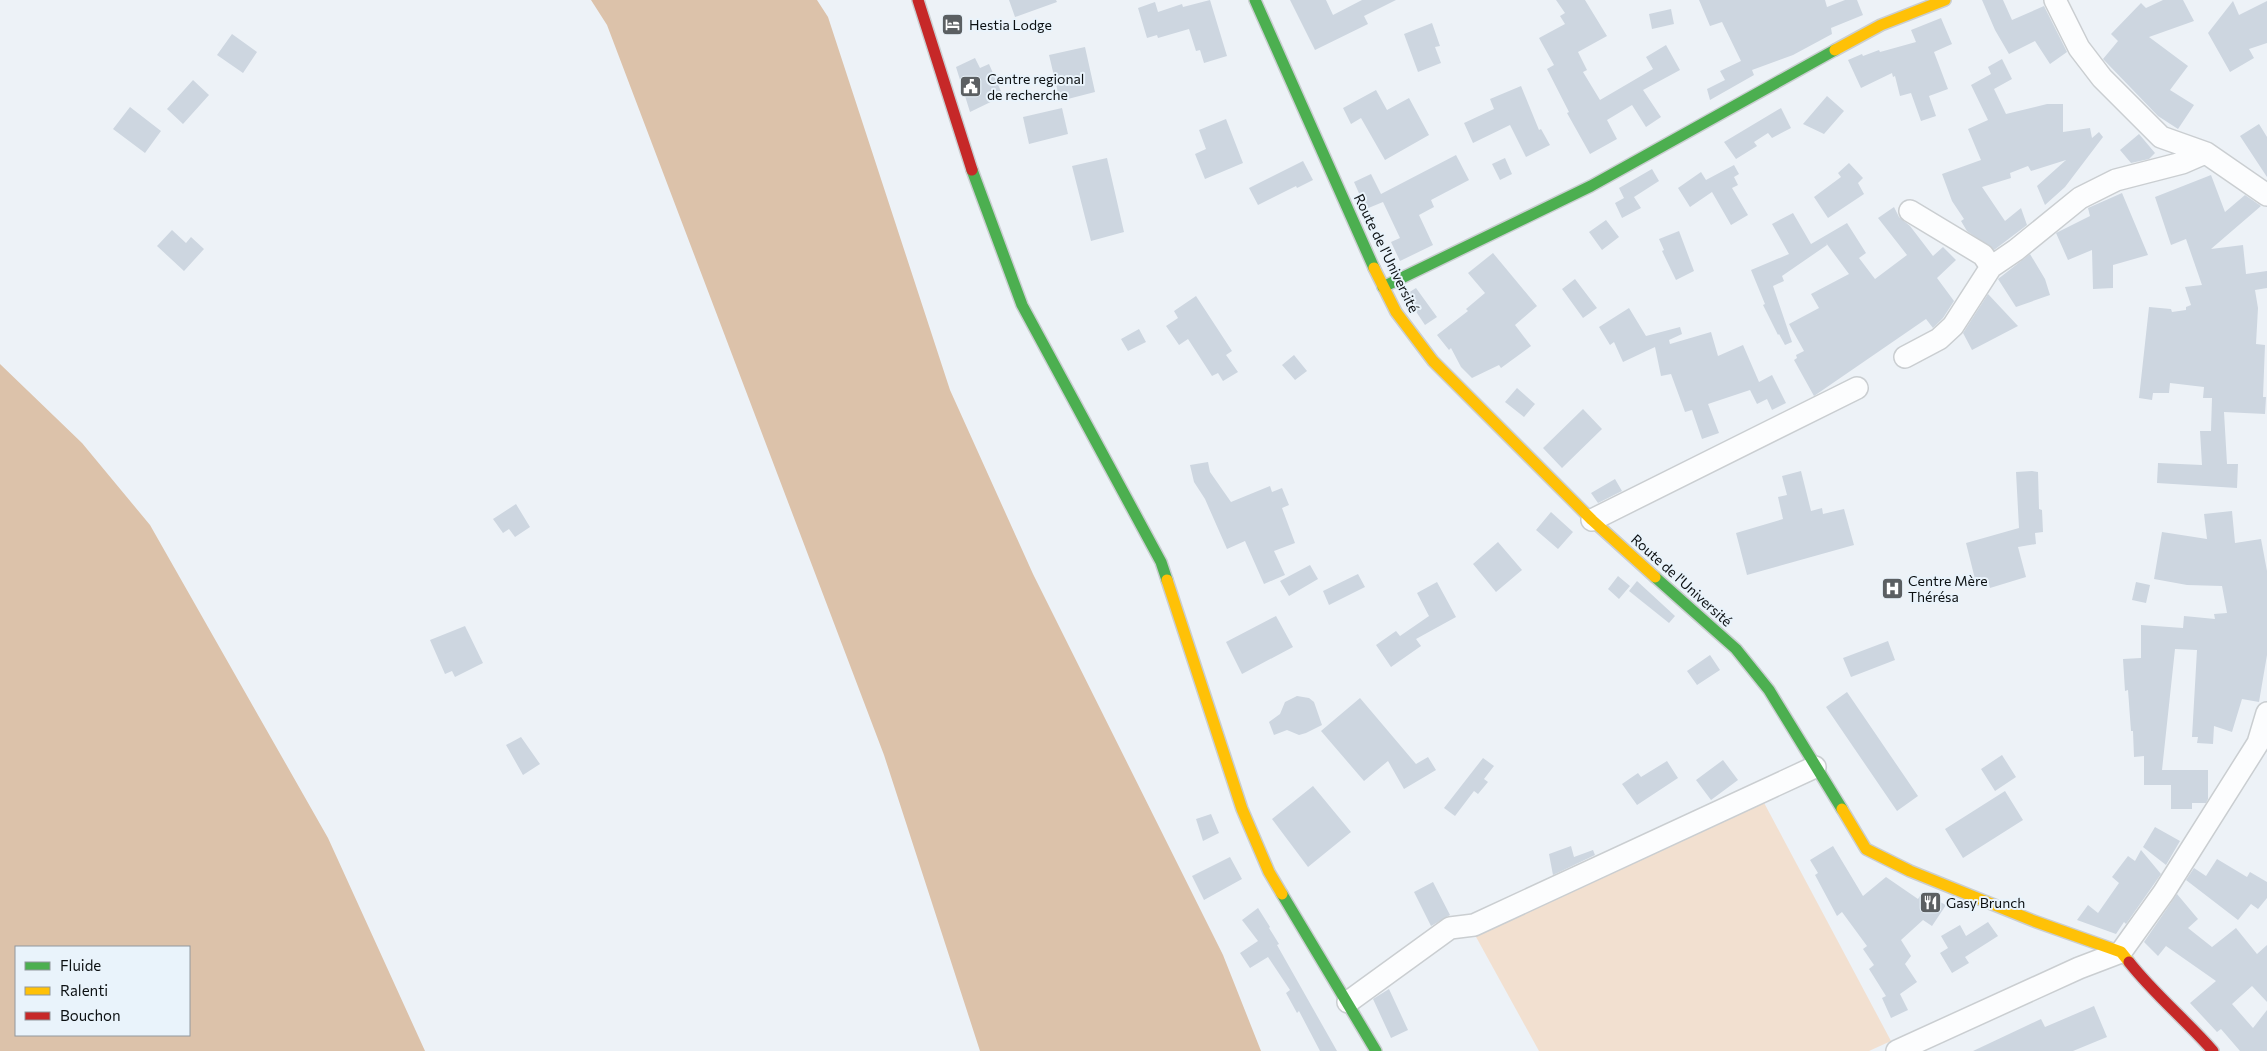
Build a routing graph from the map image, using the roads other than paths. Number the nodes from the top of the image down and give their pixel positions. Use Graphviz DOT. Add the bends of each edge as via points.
graph roads {
  1 [pos="918,0"];
  2 [pos="1255,0"];
  3 [pos="1944,0"];
  4 [pos="2055,0"];
  5 [pos="2205,153"];
  6 [pos="2267,195"];
  7 [pos="1910,211"];
  8 [pos="1991,267"];
  9 [pos="1383,287"];
  10 [pos="1905,357"];
  11 [pos="1857,388"];
  12 [pos="1592,520"];
  13 [pos="2267,713"];
  14 [pos="2262,741"];
  15 [pos="1815,767"];
  16 [pos="2121,952"];
  17 [pos="1348,1002"];
  18 [pos="1376,1051"];
  19 [pos="1897,1051"];
  20 [pos="2213,1051"];
  1 -- 17 [label="street" via="970,164 1022,305 1161,562 1242,809 1269,872"];
  2 -- 9 [label="street, Route de l'Université"];
  3 -- 9 [label="street" via="1881,25 1591,186"];
  4 -- 5 [label="street" via="2079,48 2102,78 2160,137"];
  5 -- 6 [label="street"];
  5 -- 8 [label="street" via="2182,163 2116,180 2080,198"];
  7 -- 8 [label="street" via="1983,255"];
  8 -- 10 [label="street" via="1953,326 1939,339"];
  9 -- 12 [label="street, Route de l'Université" via="1396,312 1433,361"];
  11 -- 12 [label="street"];
  12 -- 15 [label="street, Route de l'Université" via="1736,649 1768,690"];
  13 -- 14 [label="street"];
  14 -- 16 [label="street"];
  15 -- 16 [label="street, Route de l'Université" via="1866,849 1910,871"];
  15 -- 17 [label="street" via="1474,925 1450,928"];
  16 -- 19 [label="street"];
  16 -- 20 [label="street" via="2148,986 2185,1019"];
  17 -- 18 [label="street"];
}
